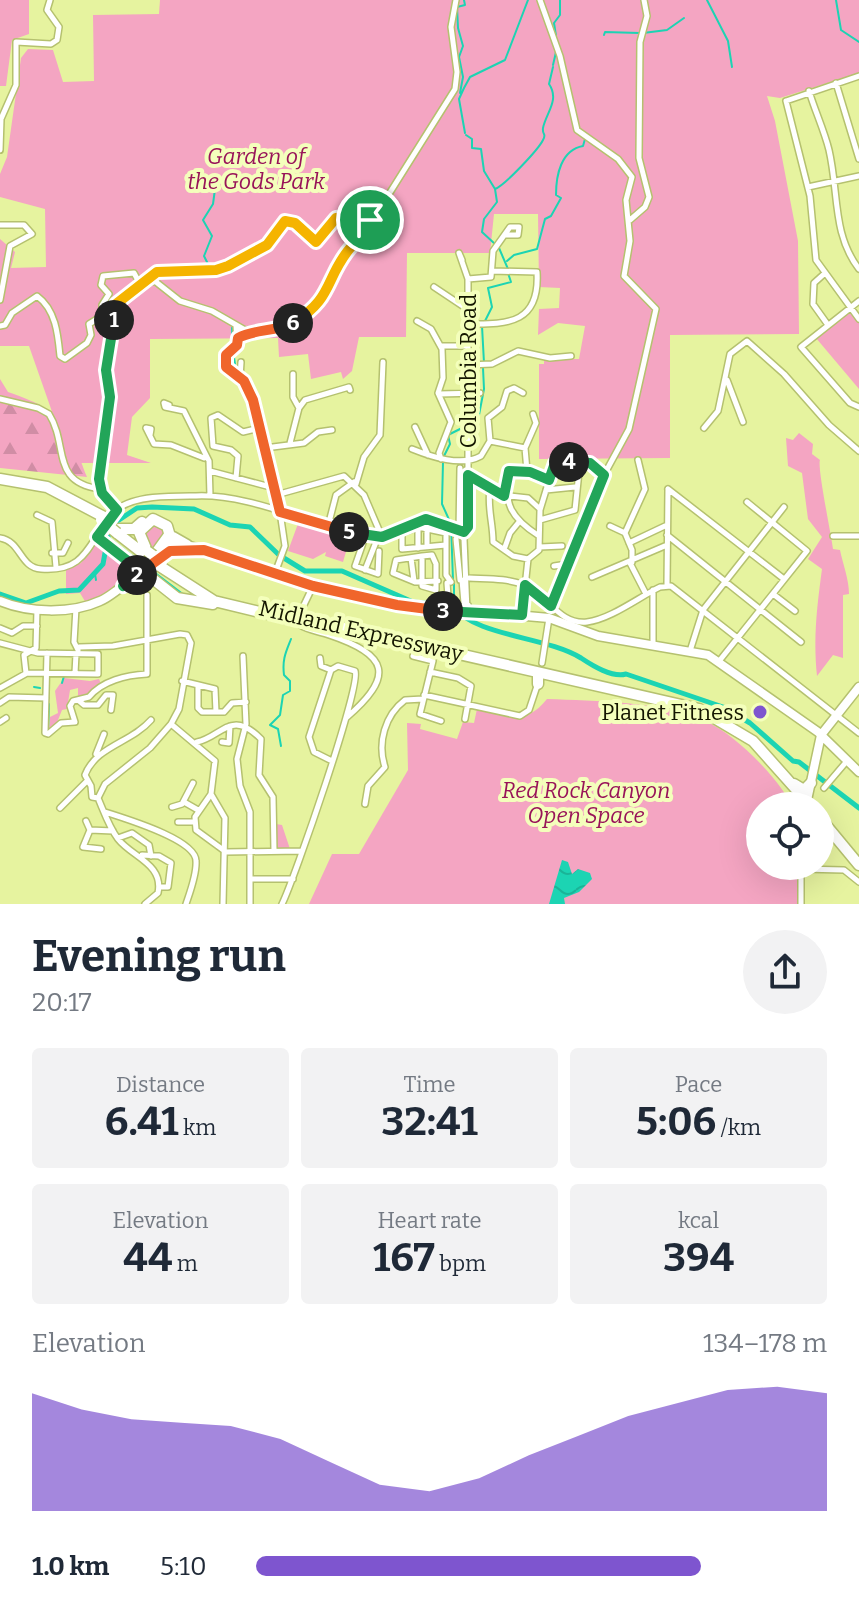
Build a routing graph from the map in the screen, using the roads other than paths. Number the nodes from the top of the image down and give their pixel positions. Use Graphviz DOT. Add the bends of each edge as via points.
graph roads {
  1 [pos="50,0"];
  2 [pos="456,0"];
  3 [pos="540,0"];
  4 [pos="644,0"];
  5 [pos="859,76"];
  6 [pos="836,83"];
  7 [pos="809,91"];
  8 [pos="0,150"];
  9 [pos="859,159"];
  10 [pos="859,176"];
  11 [pos="835,181"];
  12 [pos="808,187"];
  13 [pos="629,210"];
  14 [pos="637,213"];
  15 [pos="367,217"];
  16 [pos="630,220"];
  17 [pos="0,225"];
  18 [pos="506,235"];
  19 [pos="462,260"];
  20 [pos="859,269"];
  21 [pos="492,271"];
  22 [pos="154,273"];
  23 [pos="824,274"];
  24 [pos="468,279"];
  25 [pos="153,281"];
  26 [pos="140,284"];
  27 [pos="434,287"];
  28 [pos="0,300"];
  29 [pos="859,301"];
  30 [pos="850,308"];
  31 [pos="468,310"];
  32 [pos="859,319"];
  33 [pos="417,321"];
  34 [pos="468,324"];
  35 [pos="236,325"];
  36 [pos="828,325"];
  37 [pos="0,326"];
  38 [pos="248,331"];
  39 [pos="238,338"];
  40 [pos="441,346"];
  41 [pos="468,346"];
  42 [pos="571,356"];
  43 [pos="241,362"];
  44 [pos="383,362"];
  45 [pos="468,365"];
  46 [pos="252,368"];
  47 [pos="293,374"];
  48 [pos="241,375"];
  49 [pos="727,380"];
  50 [pos="350,390"];
  51 [pos="480,393"];
  52 [pos="523,393"];
  53 [pos="439,394"];
  54 [pos="468,394"];
  55 [pos="0,399"];
  56 [pos="169,405"];
  57 [pos="859,407"];
  58 [pos="299,408"];
  59 [pos="533,414"];
  60 [pos="743,422"];
  61 [pos="415,427"];
  62 [pos="260,428"];
  63 [pos="704,428"];
  64 [pos="332,430"];
  65 [pos="150,435"];
  66 [pos="490,441"];
  67 [pos="290,443"];
  68 [pos="265,448"];
  69 [pos="525,448"];
  70 [pos="412,449"];
  71 [pos="859,451"];
  72 [pos="429,456"];
  73 [pos="205,458"];
  74 [pos="441,459"];
  75 [pos="468,460"];
  76 [pos="638,460"];
  77 [pos="580,462"];
  78 [pos="460,468"];
  79 [pos="210,471"];
  80 [pos="527,471"];
  81 [pos="468,475"];
  82 [pos="604,475"];
  83 [pos="99,476"];
  84 [pos="236,478"];
  85 [pos="0,480"];
  86 [pos="549,480"];
  87 [pos="355,483"];
  88 [pos="575,487"];
  89 [pos="91,488"];
  90 [pos="490,488"];
  91 [pos="100,489"];
  92 [pos="546,490"];
  93 [pos="275,492"];
  94 [pos="210,496"];
  95 [pos="504,496"];
  96 [pos="747,502"];
  97 [pos="784,507"];
  98 [pos="117,510"];
  99 [pos="540,510"];
  100 [pos="280,512"];
  101 [pos="37,515"];
  102 [pos="540,520"];
  103 [pos="519,522"];
  104 [pos="772,522"];
  105 [pos="667,525"];
  106 [pos="328,526"];
  107 [pos="610,526"];
  108 [pos="418,527"];
  109 [pos="448,528"];
  110 [pos="427,529"];
  111 [pos="437,530"];
  112 [pos="118,531"];
  113 [pos="462,531"];
  114 [pos="625,533"];
  115 [pos="667,535"];
  116 [pos="833,536"];
  117 [pos="859,536"];
  118 [pos="380,537"];
  119 [pos="540,537"];
  120 [pos="0,538"];
  121 [pos="99,539"];
  122 [pos="456,539"];
  123 [pos="68,543"];
  124 [pos="172,543"];
  125 [pos="363,543"];
  126 [pos="629,543"];
  127 [pos="187,545"];
  128 [pos="446,545"];
  129 [pos="667,545"];
  130 [pos="427,546"];
  131 [pos="437,546"];
  132 [pos="562,546"];
  133 [pos="505,547"];
  134 [pos="540,547"];
  135 [pos="204,550"];
  136 [pos="379,551"];
  137 [pos="749,552"];
  138 [pos="52,553"];
  139 [pos="417,553"];
  140 [pos="528,559"];
  141 [pos="631,563"];
  142 [pos="422,564"];
  143 [pos="436,564"];
  144 [pos="567,564"];
  145 [pos="147,566"];
  146 [pos="554,566"];
  147 [pos="56,567"];
  148 [pos="365,570"];
  149 [pos="422,573"];
  150 [pos="437,573"];
  151 [pos="275,574"];
  152 [pos="592,577"];
  153 [pos="784,579"];
  154 [pos="465,580"];
  155 [pos="414,581"];
  156 [pos="423,581"];
  157 [pos="726,581"];
  158 [pos="438,582"];
  159 [pos="449,582"];
  160 [pos="525,585"];
  161 [pos="667,585"];
  162 [pos="313,586"];
  163 [pos="653,590"];
  164 [pos="646,594"];
  165 [pos="773,594"];
  166 [pos="147,595"];
  167 [pos="448,596"];
  168 [pos="0,601"];
  169 [pos="551,606"];
  170 [pos="37,608"];
  171 [pos="76,608"];
  172 [pos="761,609"];
  173 [pos="463,610"];
  174 [pos="703,610"];
  175 [pos="795,611"];
  176 [pos="258,613"];
  177 [pos="522,615"];
  178 [pos="293,618"];
  179 [pos="549,618"];
  180 [pos="37,626"];
  181 [pos="0,628"];
  182 [pos="738,638"];
  183 [pos="147,639"];
  184 [pos="801,642"];
  185 [pos="0,643"];
  186 [pos="653,645"];
  187 [pos="78,650"];
  188 [pos="32,651"];
  189 [pos="690,651"];
  190 [pos="47,653"];
  191 [pos="243,656"];
  192 [pos="413,656"];
  193 [pos="320,658"];
  194 [pos="720,660"];
  195 [pos="331,670"];
  196 [pos="430,672"];
  197 [pos="26,673"];
  198 [pos="46,673"];
  199 [pos="75,673"];
  200 [pos="540,673"];
  201 [pos="182,681"];
  202 [pos="198,685"];
  203 [pos="0,688"];
  204 [pos="858,692"];
  205 [pos="424,697"];
  206 [pos="46,698"];
  207 [pos="78,700"];
  208 [pos="246,702"];
  209 [pos="0,703"];
  210 [pos="468,705"];
  211 [pos="111,710"];
  212 [pos="216,712"];
  213 [pos="838,716"];
  214 [pos="346,718"];
  215 [pos="465,719"];
  216 [pos="151,720"];
  217 [pos="441,721"];
  218 [pos="171,724"];
  219 [pos="230,726"];
  220 [pos="245,727"];
  221 [pos="859,733"];
  222 [pos="104,734"];
  223 [pos="822,736"];
  224 [pos="744,737"];
  225 [pos="196,742"];
  226 [pos="222,742"];
  227 [pos="833,747"];
  228 [pos="821,750"];
  229 [pos="95,755"];
  230 [pos="332,761"];
  231 [pos="847,761"];
  232 [pos="859,772"];
  233 [pos="785,775"];
  234 [pos="818,780"];
  235 [pos="87,781"];
  236 [pos="193,783"];
  237 [pos="798,792"];
  238 [pos="799,792"];
  239 [pos="814,792"];
  240 [pos="211,794"];
  241 [pos="98,798"];
  242 [pos="184,802"];
  243 [pos="365,804"];
  244 [pos="172,807"];
  245 [pos="60,808"];
  246 [pos="198,810"];
  247 [pos="104,811"];
  248 [pos="86,821"];
  249 [pos="178,822"];
  250 [pos="194,822"];
  251 [pos="90,830"];
  252 [pos="113,831"];
  253 [pos="834,836"];
  254 [pos="118,838"];
  255 [pos="101,849"];
  256 [pos="224,851"];
  257 [pos="274,851"];
  258 [pos="301,851"];
  259 [pos="250,852"];
  260 [pos="141,855"];
  261 [pos="151,856"];
  262 [pos="859,868"];
  263 [pos="834,870"];
  264 [pos="250,879"];
  265 [pos="293,879"];
  266 [pos="801,880"];
  267 [pos="859,882"];
  268 [pos="159,887"];
  269 [pos="145,904"];
  270 [pos="186,904"];
  271 [pos="223,904"];
  272 [pos="250,904"];
  273 [pos="282,904"];
  274 [pos="801,904"];
  1 -- 8 [label="street" via="47,10 59,27 57,40 16,42 16,85 1,119"];
  2 -- 15 [label="street" via="451,27 455,89 400,181"];
  3 -- 13 [label="street" via="577,130 618,159 632,177"];
  4 -- 14 [label="street" via="639,158 649,197"];
  5 -- 6 [label="street"];
  6 -- 7 [label="street"];
  6 -- 9 [label="street"];
  7 -- 11 [label="street"];
  7 -- 12 [label="street" via="785,100"];
  10 -- 11 [label="street"];
  11 -- 12 [label="street"];
  11 -- 20 [label="street" via="840,238"];
  12 -- 23 [label="street" via="815,257"];
  13 -- 14 [label="street"];
  13 -- 16 [label="street"];
  14 -- 16 [label="street"];
  15 -- 22 [label="street" via="336,218 316,242 285,221 267,245 225,268"];
  15 -- 38 [label="street" via="315,306 284,327"];
  16 -- 82 [label="street" via="624,276 656,311 629,429"];
  17 -- 28 [label="street" via="24,225 32,234 10,246"];
  18 -- 21 [label="street" via="493,251"];
  19 -- 24 [label="street, Columbia Road"];
  21 -- 24 [label="street" via="490,279"];
  21 -- 34 [label="street" via="537,272 536,300 528,312 505,325"];
  22 -- 25 [label="street"];
  22 -- 26 [label="street"];
  23 -- 30 [label="street"];
  23 -- 36 [label="street" via="814,283 812,301"];
  24 -- 31 [label="street, Columbia Road"];
  25 -- 26 [label="street"];
  25 -- 35 [label="street" via="177,299"];
  26 -- 37 [label="street" via="134,273 103,276 101,285 109,294 102,316 89,324 87,343 65,359 48,306 37,296"];
  26 -- 83 [label="street" via="116,304"];
  27 -- 31 [label="street"];
  29 -- 30 [label="street"];
  30 -- 32 [label="street"];
  30 -- 36 [label="street"];
  31 -- 34 [label="street, Columbia Road"];
  33 -- 40 [label="street" via="430,328"];
  34 -- 41 [label="street, Columbia Road"];
  35 -- 38 [label="street"];
  35 -- 39 [label="street"];
  36 -- 57 [label="street" via="801,347"];
  38 -- 39 [label="street"];
  39 -- 48 [label="street" via="225,360 226,367"];
  40 -- 41 [label="street"];
  40 -- 53 [label="street"];
  41 -- 45 [label="street, Columbia Road"];
  42 -- 45 [label="street" via="518,351 492,364"];
  43 -- 48 [label="street"];
  44 -- 87 [label="street" via="380,435 364,457"];
  45 -- 54 [label="street, Columbia Road"];
  46 -- 48 [label="street"];
  47 -- 58 [label="street"];
  48 -- 62 [label="street"];
  49 -- 60 [label="street"];
  49 -- 63 [label="street" via="718,412"];
  49 -- 71 [label="street" via="730,354 747,341"];
  50 -- 58 [label="street" via="339,387 305,400"];
  51 -- 54 [label="street"];
  52 -- 66 [label="street" via="507,391 502,407 488,418"];
  53 -- 54 [label="street"];
  53 -- 74 [label="street" via="451,422"];
  54 -- 75 [label="street, Columbia Road"];
  55 -- 89 [label="street" via="49,414 66,470 73,480"];
  56 -- 73 [label="street" via="184,411"];
  58 -- 67 [label="street"];
  59 -- 69 [label="street" via="535,426"];
  61 -- 72 [label="street"];
  62 -- 68 [label="street"];
  62 -- 84 [label="street" via="243,432 218,415 211,418 213,446 238,456"];
  64 -- 67 [label="street" via="318,432 304,443"];
  65 -- 73 [label="street" via="154,444"];
  66 -- 69 [label="street"];
  66 -- 75 [label="street" via="481,456"];
  67 -- 68 [label="street"];
  68 -- 93 [label="street"];
  69 -- 80 [label="street"];
  70 -- 72 [label="street"];
  72 -- 74 [label="street"];
  73 -- 79 [label="street"];
  74 -- 75 [label="street"];
  75 -- 81 [label="street, Columbia Road"];
  76 -- 114 [label="street" via="645,489"];
  77 -- 82 [label="street"];
  77 -- 86 [label="street" via="555,463"];
  77 -- 88 [label="street"];
  78 -- 113 [label="street"];
  79 -- 84 [label="street"];
  79 -- 94 [label="street"];
  80 -- 86 [label="street"];
  80 -- 95 [label="street" via="509,471"];
  81 -- 90 [label="street"];
  81 -- 113 [label="street, Columbia Road"];
  82 -- 144 [label="street"];
  83 -- 89 [label="street"];
  83 -- 91 [label="street"];
  84 -- 93 [label="street"];
  85 -- 112 [label="highway, Midland Expressway, bridge" via="55,493"];
  86 -- 92 [label="street"];
  87 -- 93 [label="street" via="338,475"];
  87 -- 106 [label="street" via="336,495"];
  87 -- 118 [label="street"];
  88 -- 92 [label="street"];
  88 -- 102 [label="street" via="576,508"];
  89 -- 91 [label="street"];
  90 -- 95 [label="street"];
  90 -- 133 [label="street" via="487,510 493,542"];
  91 -- 98 [label="street"];
  92 -- 99 [label="street"];
  93 -- 100 [label="street"];
  94 -- 98 [label="street" via="137,501"];
  94 -- 100 [label="street"];
  95 -- 99 [label="street" via="526,497"];
  95 -- 103 [label="street"];
  96 -- 104 [label="street"];
  97 -- 104 [label="street"];
  98 -- 121 [label="street"];
  99 -- 102 [label="street"];
  100 -- 106 [label="street"];
  100 -- 151 [label="street" via="282,556"];
  101 -- 138 [label="street" via="52,522"];
  102 -- 119 [label="street"];
  103 -- 119 [label="street"];
  103 -- 133 [label="street"];
  104 -- 137 [label="street"];
  104 -- 153 [label="street" via="807,551"];
  105 -- 115 [label="street"];
  105 -- 126 [label="street"];
  105 -- 137 [label="street" via="668,489"];
  106 -- 118 [label="street"];
  107 -- 114 [label="street"];
  108 -- 110 [label="street"];
  108 -- 139 [label="street"];
  108 -- 139 [label="street" via="401,537 402,549"];
  109 -- 111 [label="street"];
  109 -- 113 [label="street"];
  109 -- 118 [label="street" via="422,520"];
  109 -- 128 [label="street"];
  110 -- 111 [label="street"];
  110 -- 130 [label="street"];
  111 -- 131 [label="street"];
  112 -- 124 [label="highway" via="156,517 168,524"];
  112 -- 145 [label="highway, Midland Expressway"];
  113 -- 154 [label="street, Columbia Road"];
  114 -- 126 [label="street"];
  115 -- 129 [label="street"];
  115 -- 157 [label="street"];
  116 -- 117 [label="street"];
  118 -- 148 [label="street"];
  119 -- 134 [label="street"];
  120 -- 147 [label="street" via="12,541 33,567"];
  121 -- 145 [label="street"];
  121 -- 147 [label="street" via="78,562"];
  122 -- 154 [label="street"];
  123 -- 138 [label="street" via="63,553"];
  124 -- 127 [label="highway"];
  124 -- 135 [label="main road"];
  124 -- 145 [label="highway"];
  124 -- 145 [label="highway" via="160,521 146,522 138,534"];
  125 -- 148 [label="street" via="355,566"];
  126 -- 141 [label="street"];
  127 -- 135 [label="main road"];
  128 -- 131 [label="street"];
  128 -- 159 [label="street"];
  129 -- 141 [label="street"];
  129 -- 161 [label="street"];
  130 -- 131 [label="street"];
  130 -- 139 [label="street"];
  132 -- 134 [label="street"];
  133 -- 140 [label="street" via="513,556"];
  134 -- 140 [label="street"];
  135 -- 151 [label="main road"];
  136 -- 148 [label="street" via="378,574"];
  137 -- 153 [label="street"];
  137 -- 157 [label="street"];
  138 -- 147 [label="street"];
  139 -- 142 [label="street"];
  139 -- 143 [label="street" via="434,556"];
  139 -- 155 [label="street"];
  139 -- 155 [label="street" via="397,559 392,570"];
  140 -- 160 [label="street"];
  141 -- 152 [label="street"];
  141 -- 164 [label="street"];
  142 -- 143 [label="street"];
  142 -- 149 [label="street"];
  143 -- 150 [label="street"];
  144 -- 146 [label="street"];
  144 -- 169 [label="street"];
  145 -- 171 [label="main road" via="101,601"];
  145 -- 176 [label="highway, Midland Expressway" via="209,598"];
  145 -- 176 [label="highway" via="180,599"];
  145 -- 178 [label="highway, Midland Expressway" via="216,597"];
  149 -- 150 [label="street"];
  149 -- 156 [label="street"];
  150 -- 158 [label="street"];
  151 -- 162 [label="main road"];
  153 -- 165 [label="street"];
  154 -- 159 [label="street"];
  154 -- 160 [label="street"];
  154 -- 173 [label="street"];
  155 -- 156 [label="street"];
  156 -- 158 [label="street" via="424,588 436,590"];
  157 -- 172 [label="street"];
  157 -- 174 [label="street"];
  158 -- 159 [label="street"];
  159 -- 167 [label="street"];
  160 -- 169 [label="street"];
  160 -- 177 [label="street"];
  161 -- 163 [label="street"];
  161 -- 174 [label="street"];
  162 -- 173 [label="main road" via="391,604"];
  162 -- 214 [label="street" via="300,625 361,647 378,668 374,691"];
  163 -- 164 [label="street"];
  163 -- 186 [label="street"];
  164 -- 169 [label="street" via="586,622 564,617"];
  165 -- 172 [label="street"];
  165 -- 175 [label="street"];
  166 -- 183 [label="street"];
  168 -- 170 [label="main road"];
  170 -- 171 [label="main road"];
  170 -- 180 [label="street"];
  171 -- 187 [label="street"];
  172 -- 182 [label="street"];
  172 -- 184 [label="street"];
  173 -- 177 [label="main road"];
  174 -- 182 [label="street"];
  174 -- 189 [label="street"];
  176 -- 178 [label="highway, Midland Expressway"];
  177 -- 179 [label="main road"];
  178 -- 200 [label="highway, Midland Expressway, bridge"];
  179 -- 186 [label="main road" via="589,634"];
  179 -- 200 [label="street"];
  180 -- 181 [label="street" via="12,633"];
  180 -- 188 [label="street"];
  182 -- 194 [label="street"];
  182 -- 213 [label="street"];
  183 -- 187 [label="street"];
  183 -- 201 [label="street" via="180,634 190,638"];
  183 -- 207 [label="street" via="147,674 122,677"];
  185 -- 188 [label="street"];
  186 -- 189 [label="main road"];
  187 -- 190 [label="street"];
  187 -- 199 [label="street"];
  187 -- 199 [label="street" via="98,654 98,674"];
  188 -- 190 [label="street"];
  188 -- 197 [label="street" via="24,656"];
  189 -- 194 [label="main road"];
  190 -- 198 [label="street"];
  191 -- 208 [label="street"];
  192 -- 196 [label="street" via="433,661"];
  193 -- 195 [label="street" via="321,666"];
  194 -- 223 [label="main road"];
  195 -- 214 [label="street" via="339,666 357,673"];
  195 -- 230 [label="street" via="309,739 314,752"];
  196 -- 205 [label="street"];
  196 -- 210 [label="street" via="471,686"];
  197 -- 198 [label="street"];
  197 -- 203 [label="street"];
  198 -- 199 [label="street"];
  198 -- 206 [label="street"];
  200 -- 210 [label="street" via="524,714"];
  200 -- 224 [label="highway, Midland Expressway" via="685,704 715,716"];
  201 -- 202 [label="street"];
  201 -- 218 [label="street" via="179,709"];
  202 -- 212 [label="street" via="215,689"];
  202 -- 212 [label="street" via="199,710"];
  204 -- 213 [label="main road"];
  205 -- 210 [label="street"];
  205 -- 217 [label="street" via="420,714"];
  205 -- 243 [label="street" via="405,700 389,714 381,752 385,767 368,786"];
  206 -- 207 [label="street" via="45,733 63,722 75,722 70,704"];
  206 -- 209 [label="street" via="9,697"];
  207 -- 211 [label="street" via="98,705 113,695"];
  208 -- 212 [label="street"];
  208 -- 220 [label="street"];
  210 -- 215 [label="street"];
  213 -- 221 [label="street"];
  213 -- 223 [label="main road"];
  214 -- 230 [label="street"];
  216 -- 229 [label="street" via="129,739"];
  218 -- 225 [label="street"];
  218 -- 241 [label="street" via="104,785"];
  219 -- 220 [label="street"];
  219 -- 225 [label="street"];
  219 -- 226 [label="street" via="229,743"];
  220 -- 257 [label="street" via="262,741 259,775 273,797"];
  220 -- 259 [label="street" via="237,759 250,812"];
  222 -- 229 [label="street"];
  223 -- 227 [label="main road"];
  223 -- 228 [label="main road"];
  223 -- 234 [label="main road"];
  224 -- 233 [label="highway"];
  224 -- 237 [label="highway"];
  225 -- 240 [label="street" via="215,761"];
  227 -- 228 [label="main road"];
  227 -- 231 [label="main road"];
  228 -- 234 [label="main road"];
  229 -- 235 [label="street" via="85,773"];
  230 -- 258 [label="street"];
  231 -- 232 [label="main road"];
  231 -- 234 [label="street"];
  233 -- 234 [label="highway" via="804,790"];
  233 -- 238 [label="highway"];
  234 -- 239 [label="highway"];
  235 -- 241 [label="street" via="92,797"];
  235 -- 245 [label="street"];
  236 -- 242 [label="street"];
  240 -- 246 [label="street"];
  240 -- 256 [label="street" via="225,816"];
  241 -- 247 [label="street"];
  242 -- 244 [label="street"];
  242 -- 246 [label="street"];
  246 -- 250 [label="street"];
  247 -- 252 [label="street"];
  247 -- 270 [label="street" via="153,827 193,853 196,862"];
  248 -- 251 [label="street"];
  249 -- 250 [label="street"];
  250 -- 256 [label="street"];
  251 -- 252 [label="street"];
  251 -- 255 [label="street" via="83,847"];
  252 -- 254 [label="street"];
  253 -- 262 [label="highway"];
  254 -- 260 [label="street"];
  254 -- 261 [label="street" via="132,833 149,845"];
  256 -- 259 [label="street"];
  256 -- 271 [label="street"];
  257 -- 258 [label="street"];
  257 -- 259 [label="street"];
  258 -- 265 [label="street"];
  259 -- 264 [label="street"];
  260 -- 261 [label="street"];
  260 -- 268 [label="street" via="157,875"];
  261 -- 268 [label="street" via="172,866 168,887"];
  263 -- 267 [label="street" via="844,870"];
  264 -- 265 [label="street"];
  264 -- 272 [label="street"];
  265 -- 273 [label="street"];
  266 -- 274 [label="street"];
  268 -- 269 [label="street"];
}
